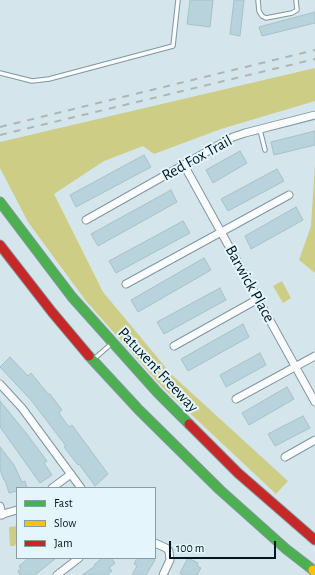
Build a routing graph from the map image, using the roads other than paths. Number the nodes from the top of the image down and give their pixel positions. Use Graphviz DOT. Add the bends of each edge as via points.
graph roads {
  1 [pos="178,0"];
  2 [pos="258,0"];
  3 [pos="296,0"];
  4 [pos="0,73"];
  5 [pos="315,115"];
  6 [pos="260,129"];
  7 [pos="265,150"];
  8 [pos="184,165"];
  9 [pos="289,195"];
  10 [pos="0,202"];
  11 [pos="86,220"];
  12 [pos="222,232"];
  13 [pos="0,245"];
  14 [pos="126,284"];
  15 [pos="258,299"];
  16 [pos="112,343"];
  17 [pos="174,346"];
  18 [pos="315,356"];
  19 [pos="93,360"];
  20 [pos="296,366"];
  21 [pos="0,384"];
  22 [pos="236,399"];
  23 [pos="314,400"];
  24 [pos="315,440"];
  25 [pos="285,458"];
  26 [pos="71,474"];
  27 [pos="53,487"];
  28 [pos="80,487"];
  29 [pos="0,506"];
  30 [pos="16,510"];
  31 [pos="1,515"];
  32 [pos="315,540"];
  33 [pos="156,543"];
  34 [pos="78,559"];
  35 [pos="314,571"];
  36 [pos="57,575"];
  37 [pos="162,575"];
  1 -- 4 [label="lane" via="173,46 49,79 32,81"];
  2 -- 3 [label="lane" via="262,16 266,18 297,10"];
  5 -- 6 [label="street, Red Fox Trail"];
  6 -- 7 [label="lane"];
  6 -- 8 [label="street, Red Fox Trail" via="234,137"];
  8 -- 11 [label="street, Red Fox Trail"];
  8 -- 12 [label="street, Barwick Place"];
  9 -- 12 [label="street"];
  10 -- 16 [label="highway, Patuxent Freeway" via="44,261"];
  12 -- 14 [label="street"];
  12 -- 15 [label="street, Barwick Place"];
  13 -- 19 [label="highway"];
  15 -- 17 [label="street"];
  15 -- 20 [label="street, Barwick Place"];
  16 -- 19 [label="lane"];
  16 -- 32 [label="highway, Patuxent Freeway" via="238,473"];
  18 -- 20 [label="street"];
  19 -- 35 [label="highway" via="209,480"];
  20 -- 22 [label="street"];
  20 -- 23 [label="street, Barwick Place"];
  21 -- 26 [label="street" via="22,408"];
  24 -- 25 [label="street"];
  26 -- 27 [label="street"];
  26 -- 28 [label="street"];
  29 -- 31 [label="street"];
  30 -- 31 [label="street"];
  33 -- 37 [label="street" via="169,551 170,560"];
  34 -- 36 [label="street"];
}
